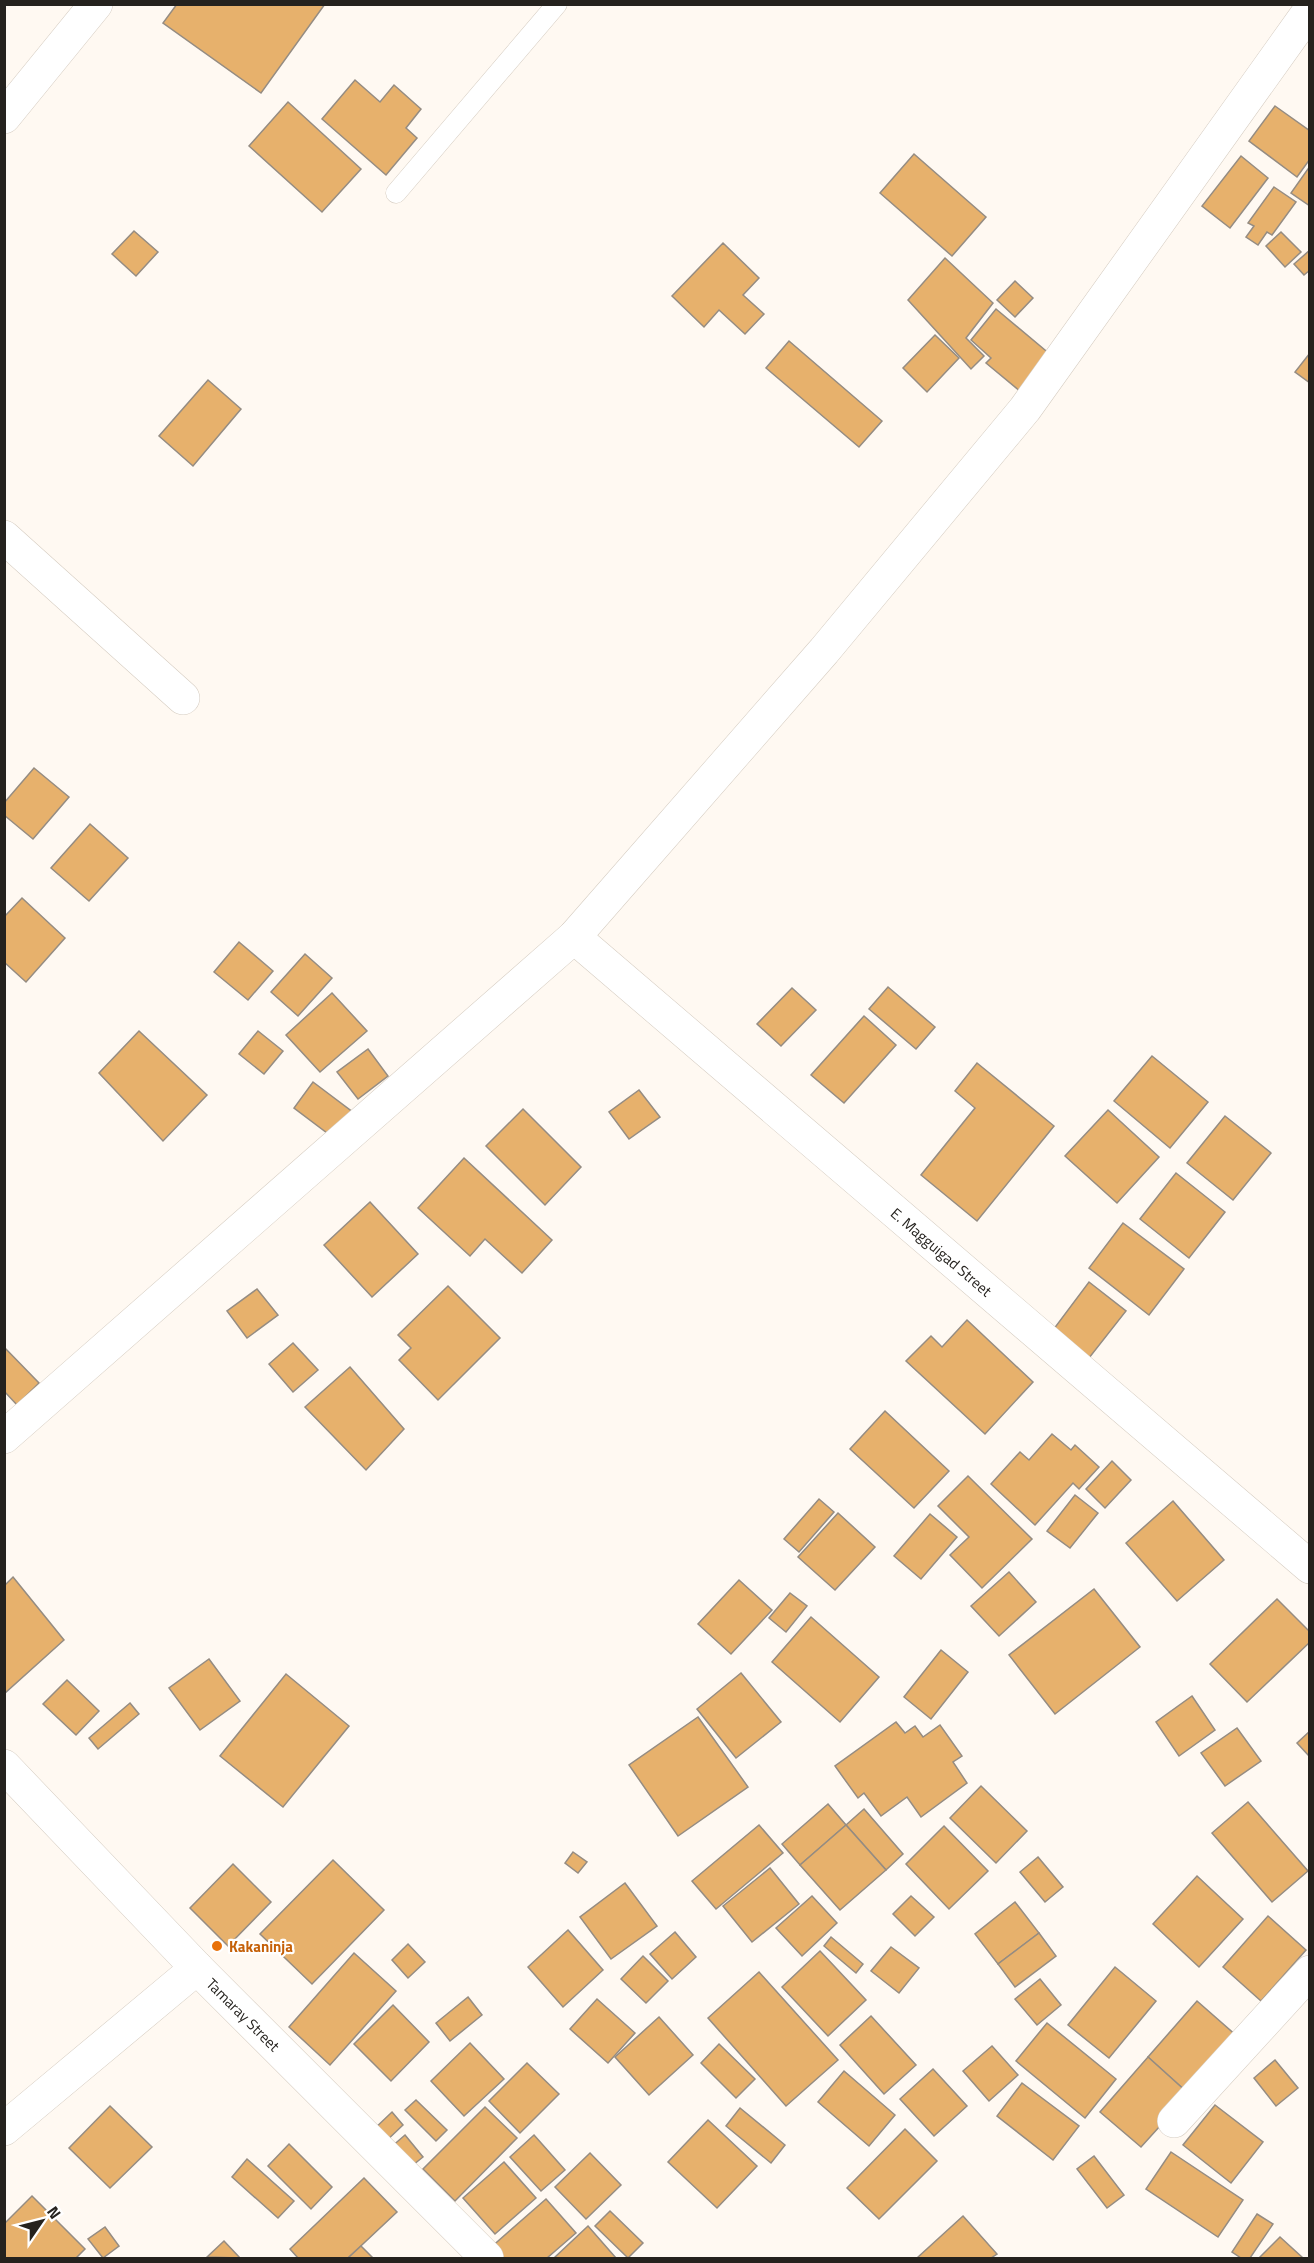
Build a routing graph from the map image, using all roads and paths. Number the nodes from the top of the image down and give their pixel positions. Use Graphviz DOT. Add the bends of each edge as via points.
graph roads {
  1 [pos="96,4"];
  2 [pos="557,4"];
  3 [pos="1310,10"];
  4 [pos="4,117"];
  5 [pos="396,193"];
  6 [pos="4,537"];
  7 [pos="183,698"];
  8 [pos="574,937"];
  9 [pos="4,1437"];
  10 [pos="1310,1567"];
  11 [pos="4,1766"];
  12 [pos="197,1968"];
  13 [pos="1310,1972"];
  14 [pos="1174,2121"];
  15 [pos="4,2129"];
  16 [pos="487,2259"];
  1 -- 4 [label="street"];
  2 -- 5 [label="lane"];
  3 -- 8 [label="street" via="1025,409 824,651"];
  6 -- 7 [label="street"];
  8 -- 9 [label="street"];
  8 -- 10 [label="street, E. Magguigad Street"];
  11 -- 12 [label="street, Tamaray Street"];
  12 -- 15 [label="street"];
  12 -- 16 [label="street, Tamaray Street"];
  13 -- 14 [label="street"];
}
